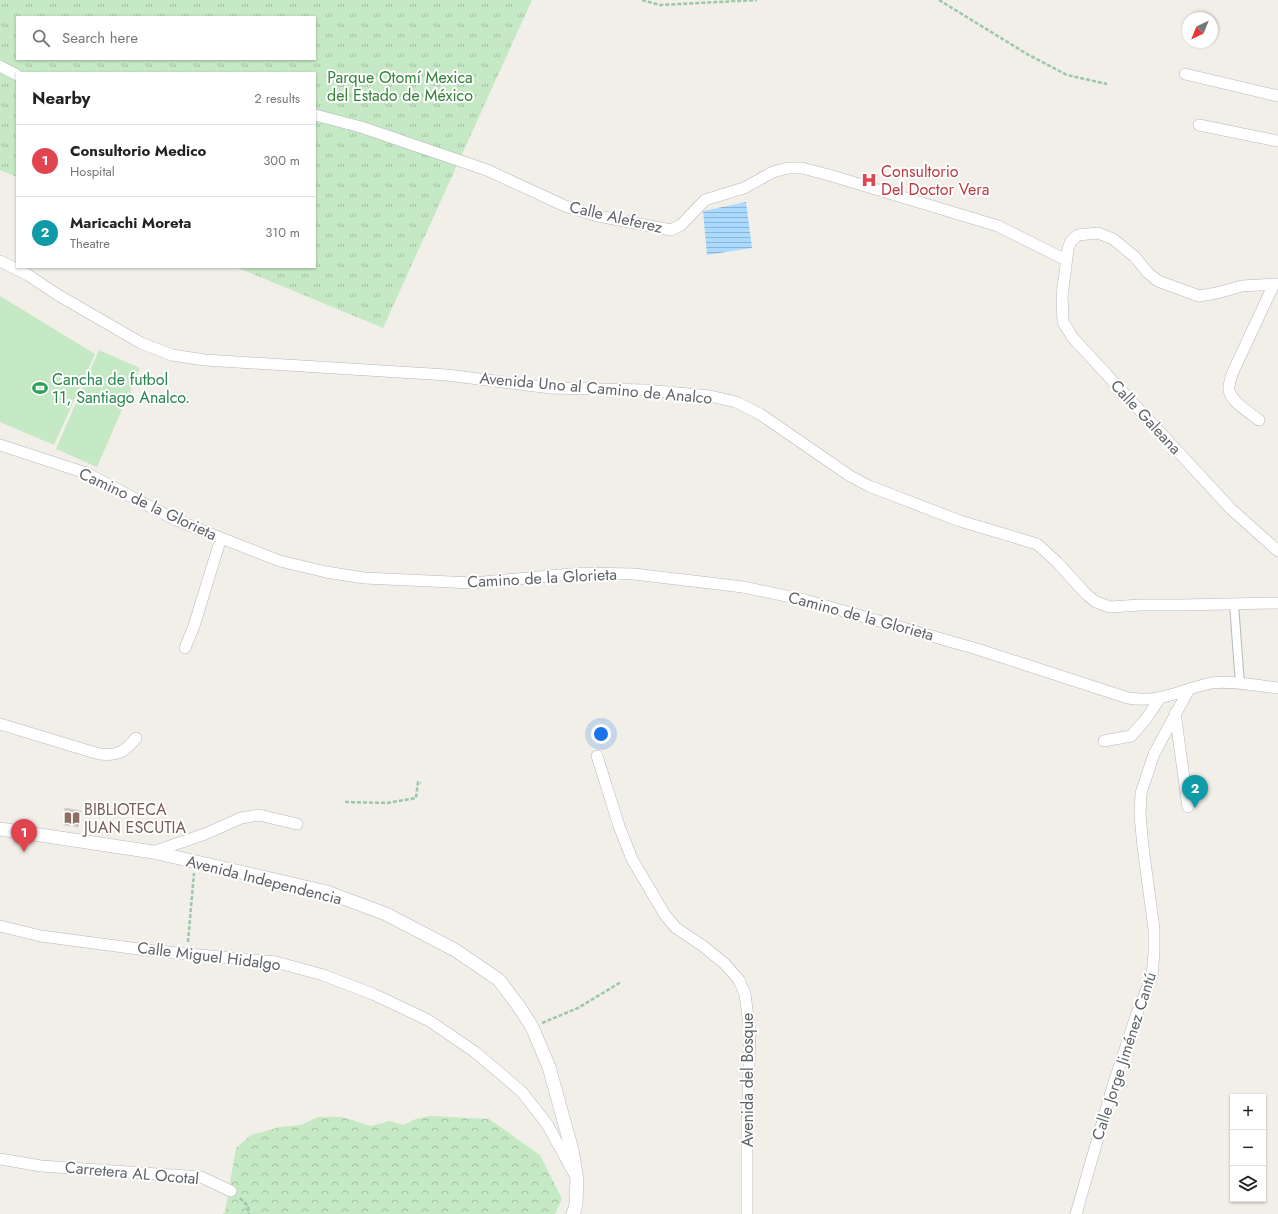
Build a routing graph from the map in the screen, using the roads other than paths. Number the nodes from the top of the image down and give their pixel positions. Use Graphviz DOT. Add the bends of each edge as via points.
graph roads {
  1 [pos="0,66"];
  2 [pos="16,74"];
  3 [pos="1184,74"];
  4 [pos="1278,96"];
  5 [pos="316,115"];
  6 [pos="1199,124"];
  7 [pos="1278,141"];
  8 [pos="1066,260"];
  9 [pos="0,261"];
  10 [pos="1276,284"];
  11 [pos="1259,420"];
  12 [pos="0,445"];
  13 [pos="221,538"];
  14 [pos="1278,551"];
  15 [pos="1278,603"];
  16 [pos="1234,604"];
  17 [pos="185,648"];
  18 [pos="1240,684"];
  19 [pos="1278,688"];
  20 [pos="1188,691"];
  21 [pos="1160,698"];
  22 [pos="1175,713"];
  23 [pos="0,724"];
  24 [pos="136,738"];
  25 [pos="1104,741"];
  26 [pos="597,756"];
  27 [pos="1188,807"];
  28 [pos="297,824"];
  29 [pos="0,829"];
  30 [pos="153,852"];
  31 [pos="0,926"];
  32 [pos="0,1159"];
  33 [pos="577,1179"];
  34 [pos="231,1191"];
  35 [pos="573,1214"];
  36 [pos="747,1214"];
  37 [pos="1076,1214"];
  1 -- 2 [label="street"];
  3 -- 4 [label="street"];
  5 -- 8 [label="street, Calle Aleferez" via="361,127 487,170 565,206 650,227 671,230 681,225 705,200 744,188 773,172 802,168 998,226"];
  6 -- 7 [label="street"];
  8 -- 10 [label="street, Calle Galeana" via="1071,241 1078,234 1098,233 1125,248 1158,280 1199,296 1242,286"];
  8 -- 14 [label="street, Calle Galeana" via="1062,296 1063,322 1073,338 1231,508"];
  9 -- 16 [label="street, Avenida Uno al Camino de Analco" via="28,275 141,344 172,355 205,360 447,375 551,388 646,390 710,396 736,402 760,414 850,476 869,486 960,521 1037,544 1096,602 1110,607 1140,604"];
  10 -- 11 [label="street" via="1229,385 1232,397"];
  12 -- 13 [label="street, Camino de la Glorieta" via="86,473 176,520"];
  13 -- 17 [label="street"];
  13 -- 21 [label="street, Camino de la Glorieta" via="280,561 364,578 473,583 582,573 634,574 743,587 805,600 977,648 1128,698"];
  15 -- 16 [label="street, Avenida Uno al Camino de Analco"];
  16 -- 18 [label="street"];
  18 -- 19 [label="street, Camino de la Glorieta"];
  18 -- 20 [label="street, Camino de la Glorieta" via="1208,683"];
  20 -- 21 [label="street, Camino de la Glorieta"];
  20 -- 22 [label="street, Calle Jorge Jiménez Cantú"];
  21 -- 25 [label="street" via="1131,736"];
  22 -- 27 [label="street"];
  22 -- 37 [label="street, Calle Jorge Jiménez Cantú" via="1154,754 1141,793 1143,847 1154,929 1152,976 1109,1097"];
  23 -- 24 [label="street" via="99,754 112,755 122,751"];
  26 -- 36 [label="street, Avenida del Bosque" via="632,859 666,915 676,928 726,964 739,980 745,994 750,1033"];
  28 -- 30 [label="street" via="259,815 241,818"];
  29 -- 30 [label="street, Avenida Independencia"];
  30 -- 33 [label="street, Avenida Independencia" via="327,892 386,914 455,950 499,980 532,1027 549,1067 572,1150"];
  31 -- 33 [label="street, Calle Miguel Hidalgo" via="41,936 146,950 276,962 323,975 373,994 428,1020 475,1052 522,1092 547,1124"];
  32 -- 34 [label="street, Carretera AL Ocotal" via="41,1166 201,1177"];
  33 -- 35 [label="street, Avenida Independencia"];
}
